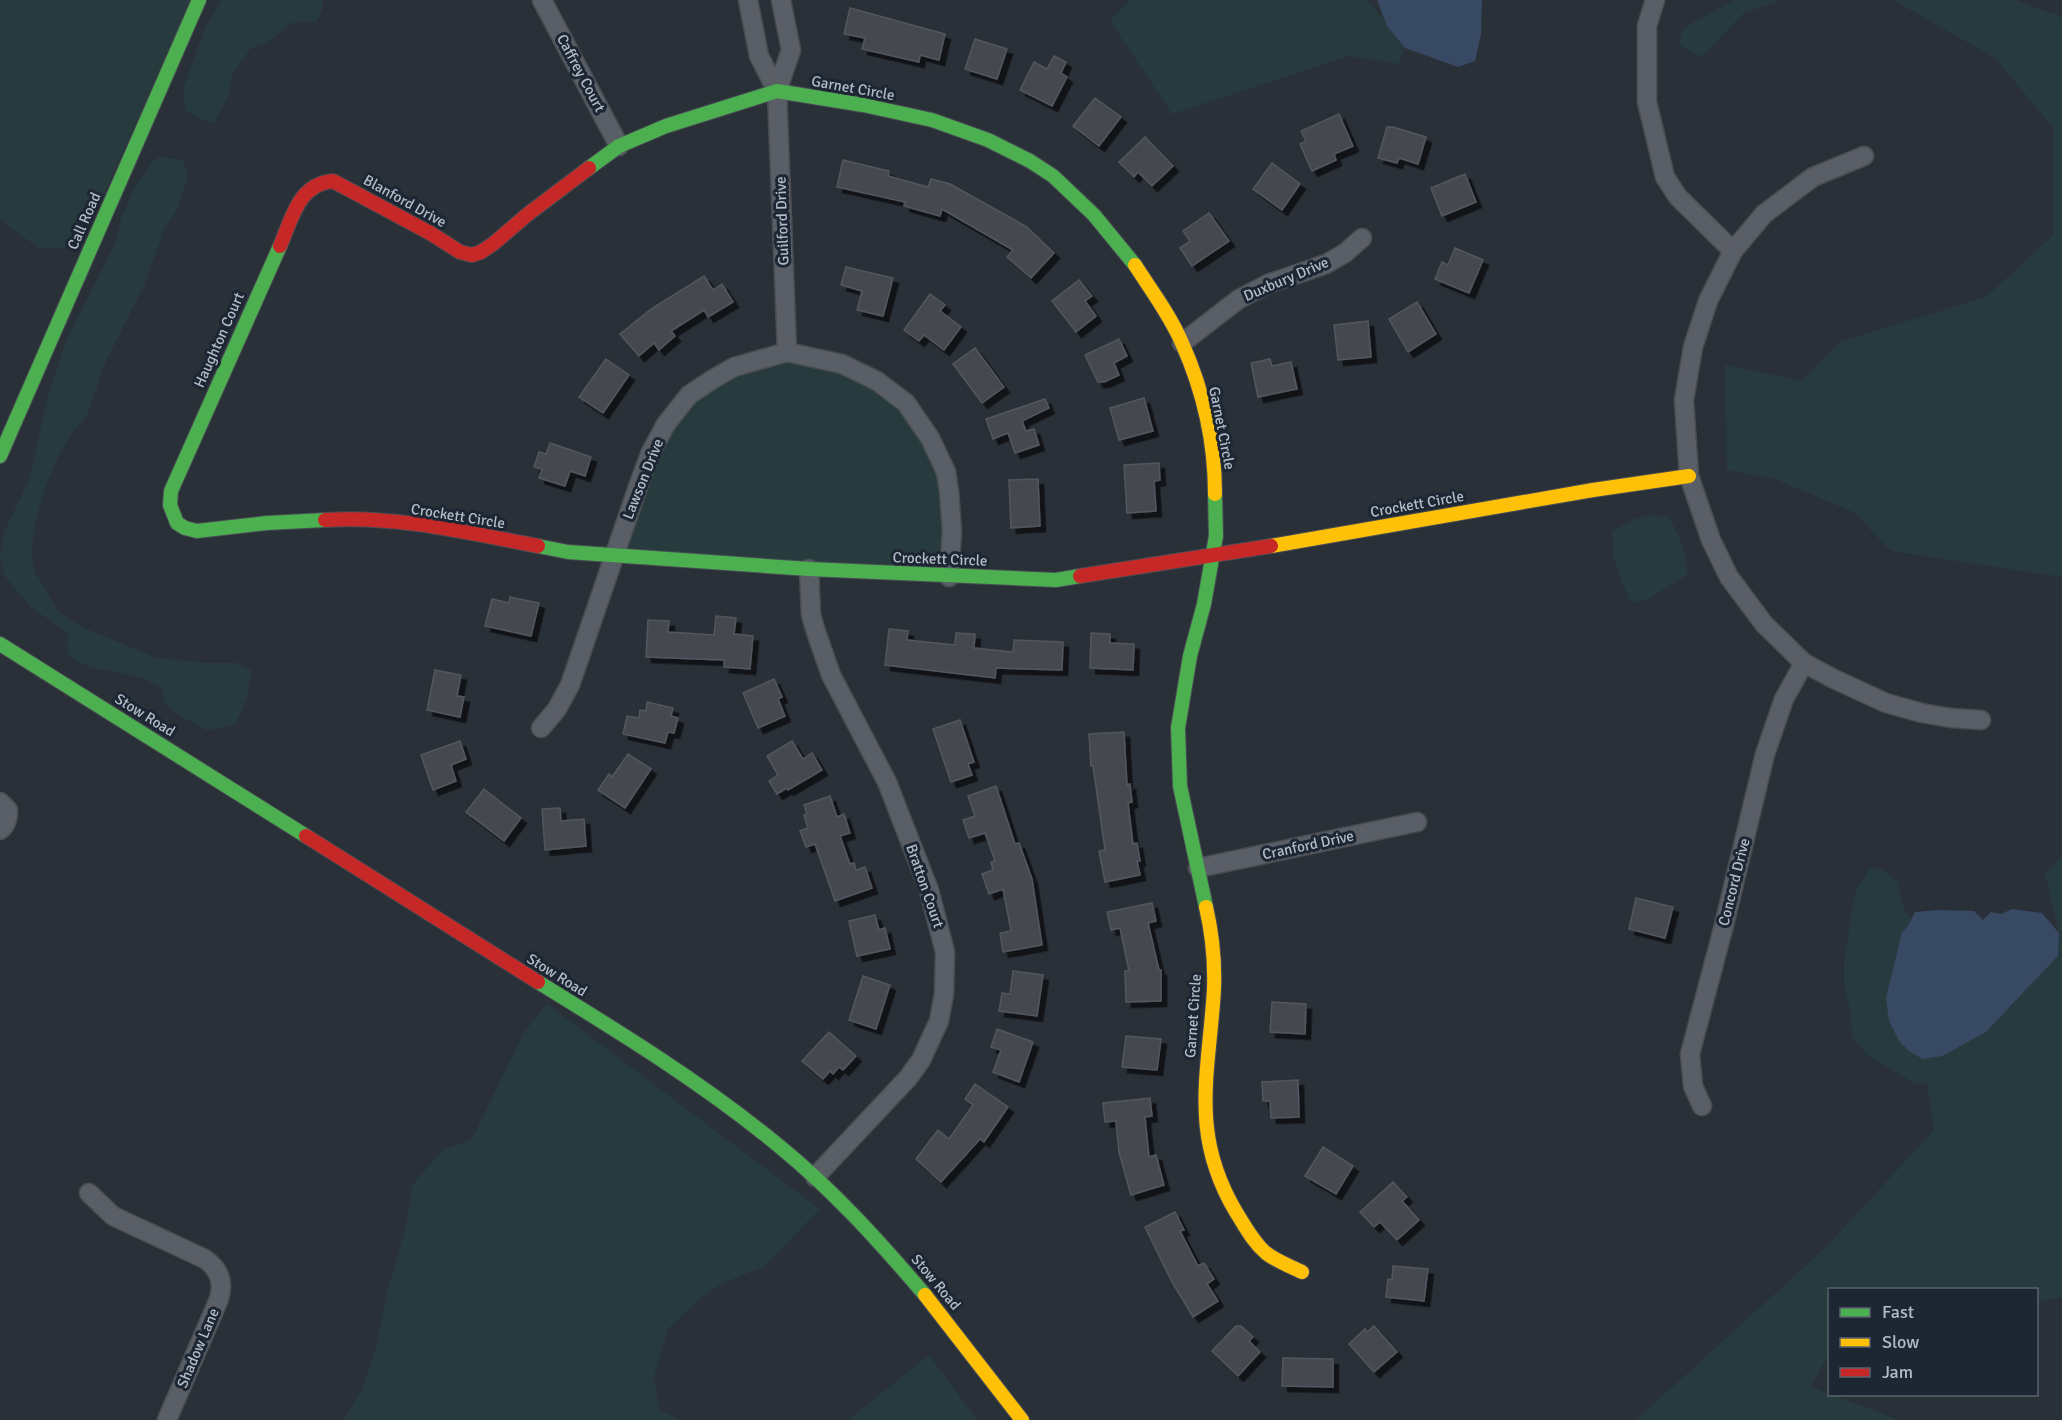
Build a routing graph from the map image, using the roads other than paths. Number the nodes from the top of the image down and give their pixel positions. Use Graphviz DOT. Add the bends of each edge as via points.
graph roads {
  1 [pos="199,0"];
  2 [pos="542,0"];
  3 [pos="748,0"];
  4 [pos="781,0"];
  5 [pos="1654,0"];
  6 [pos="777,91"];
  7 [pos="619,146"];
  8 [pos="1864,156"];
  9 [pos="333,181"];
  10 [pos="1362,238"];
  11 [pos="1733,251"];
  12 [pos="460,252"];
  13 [pos="1182,343"];
  14 [pos="787,352"];
  15 [pos="0,456"];
  16 [pos="1689,476"];
  17 [pos="184,528"];
  18 [pos="615,555"];
  19 [pos="1213,556"];
  20 [pos="809,569"];
  21 [pos="949,577"];
  22 [pos="0,644"];
  23 [pos="1804,663"];
  24 [pos="1981,720"];
  25 [pos="541,728"];
  26 [pos="0,802"];
  27 [pos="1417,822"];
  28 [pos="0,830"];
  29 [pos="1198,868"];
  30 [pos="1702,1106"];
  31 [pos="815,1177"];
  32 [pos="89,1193"];
  33 [pos="1302,1272"];
  34 [pos="167,1420"];
  35 [pos="1022,1420"];
  1 -- 15 [label="street, Call Road"];
  2 -- 7 [label="street, Caffrey Court"];
  3 -- 6 [label="street, Guilford Drive" via="759,56"];
  4 -- 6 [label="street, Guilford Drive" via="791,50"];
  5 -- 11 [label="street" via="1647,26 1647,102 1665,177 1678,197"];
  6 -- 7 [label="street, Garnet Circle" via="666,126"];
  6 -- 13 [label="street, Garnet Circle" via="932,120 988,140 1032,162 1053,176 1094,215 1129,256"];
  6 -- 14 [label="street, Guilford Drive"];
  7 -- 12 [label="street, Garnet Circle" via="493,244 472,255"];
  8 -- 11 [label="street" via="1813,177 1764,214"];
  9 -- 12 [label="street, Blanford Drive"];
  9 -- 17 [label="street, Haughton Court" via="319,182 301,199 171,491 172,514"];
  10 -- 13 [label="street, Duxbury Drive" via="1326,264 1241,298"];
  11 -- 16 [label="street" via="1708,301 1693,347 1684,400"];
  13 -- 19 [label="street, Garnet Circle" via="1203,402 1214,468"];
  14 -- 18 [label="street, Lawson Drive" via="734,368 689,395 666,424 650,454"];
  14 -- 21 [label="street, Lawson Drive" via="842,364 877,381 909,407 946,472 952,531"];
  16 -- 19 [label="street, Crockett Circle"];
  16 -- 23 [label="street" via="1729,578 1764,624"];
  17 -- 18 [label="street, Crockett Circle" via="197,531 352,519 449,529 568,552"];
  18 -- 20 [label="street, Crockett Circle"];
  18 -- 25 [label="street, Lawson Drive" via="570,685 558,709"];
  19 -- 21 [label="street, Crockett Circle" via="1056,580"];
  19 -- 29 [label="street, Garnet Circle" via="1178,728 1180,786"];
  20 -- 21 [label="street, Crockett Circle"];
  20 -- 31 [label="street, Bratton Court" via="811,615 816,632 831,675 887,782 912,846 940,926 946,968 939,1021 921,1060"];
  22 -- 31 [label="street, Stow Road" via="625,1038 735,1112"];
  23 -- 24 [label="street" via="1886,703 1922,713"];
  23 -- 30 [label="street, Concord Drive" via="1784,699 1765,754 1690,1054 1693,1086"];
  26 -- 28 [label="street" via="8,810"];
  27 -- 29 [label="street, Cranford Drive"];
  29 -- 33 [label="street, Garnet Circle" via="1211,931 1214,987 1204,1089 1211,1155 1223,1190 1254,1241 1267,1254"];
  31 -- 35 [label="street, Stow Road" via="945,1317"];
  32 -- 34 [label="street, Shadow Lane" via="113,1216 205,1259 219,1275 222,1291"];
}
